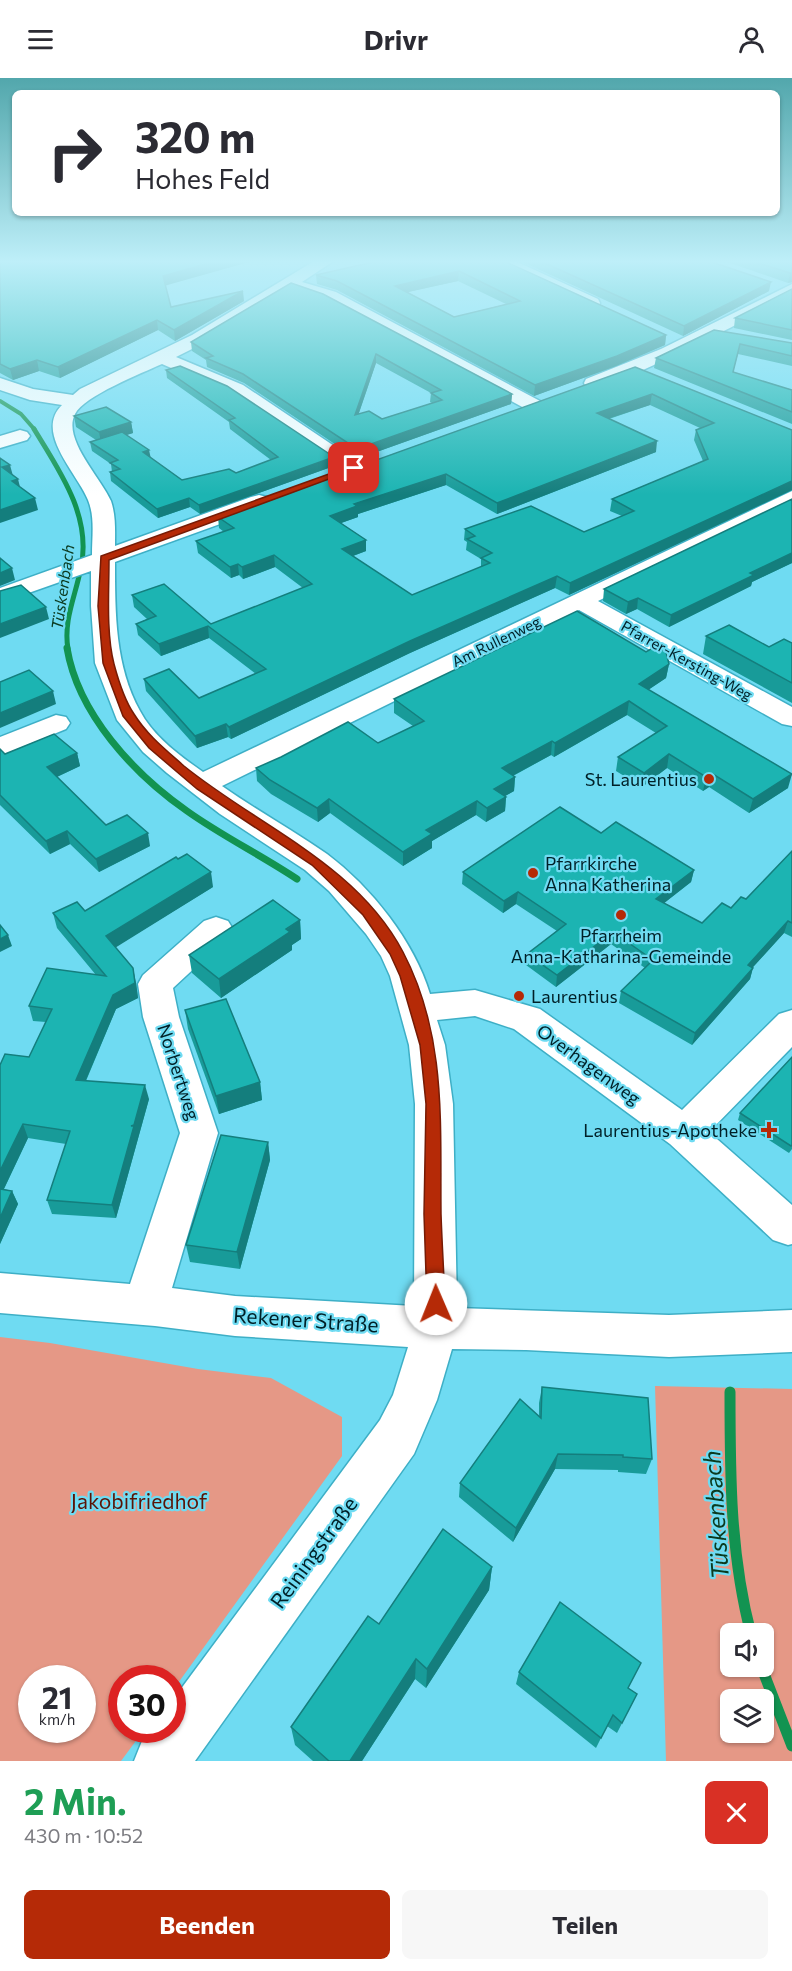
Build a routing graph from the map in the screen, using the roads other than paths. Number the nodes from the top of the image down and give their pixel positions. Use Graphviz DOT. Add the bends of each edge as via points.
graph roads {
  1 [pos="199,339"];
  2 [pos="415,339"];
  3 [pos="670,339"];
  4 [pos="694,339"];
  5 [pos="683,344"];
  6 [pos="162,357"];
  7 [pos="634,368"];
  8 [pos="655,377"];
  9 [pos="0,384"];
  10 [pos="572,391"];
  11 [pos="75,401"];
  12 [pos="513,412"];
  13 [pos="20,436"];
  14 [pos="0,442"];
  15 [pos="375,461"];
  16 [pos="354,468"];
  17 [pos="333,476"];
  18 [pos="279,495"];
  19 [pos="792,498"];
  20 [pos="101,560"];
  21 [pos="0,596"];
  22 [pos="581,601"];
  23 [pos="792,718"];
  24 [pos="56,723"];
  25 [pos="0,747"];
  26 [pos="201,786"];
  27 [pos="216,929"];
  28 [pos="417,1008"];
  29 [pos="792,1024"];
  30 [pos="684,1133"];
  31 [pos="788,1227"];
  32 [pos="0,1293"];
  33 [pos="145,1305"];
  34 [pos="436,1328"];
  35 [pos="792,1331"];
  36 [pos="162,1761"];
  1 -- 6 [label="street"];
  2 -- 12 [label="street" via="542,402"];
  3 -- 5 [label="street"];
  4 -- 5 [label="street"];
  5 -- 7 [label="street"];
  6 -- 11 [label="street"];
  6 -- 16 [label="street" via="236,389"];
  7 -- 8 [label="street"];
  7 -- 10 [label="street"];
  9 -- 11 [label="street" via="30,394"];
  11 -- 20 [label="street, Reiningstraße" via="66,411 61,429 104,515"];
  13 -- 14 [label="street"];
  15 -- 16 [label="street"];
  16 -- 17 [label="street"];
  18 -- 20 [label="street"];
  19 -- 22 [label="street, Am Rullenweg"];
  20 -- 21 [label="street"];
  20 -- 26 [label="street, Reiningstraße" via="108,663 122,703 153,746"];
  22 -- 23 [label="street, Pfarrer-Kersting-Weg"];
  22 -- 26 [label="street, Am Rullenweg"];
  24 -- 25 [label="street"];
  26 -- 28 [label="street, Reiningstraße" via="316,862 368,911 396,952"];
  27 -- 33 [label="street, Norbertweg" via="155,984 161,1017 199,1133"];
  28 -- 30 [label="street, Overhagenweg" via="475,1003 527,1019"];
  28 -- 34 [label="street, Reiningstraße" via="427,1045 434,1104"];
  29 -- 30 [label="street"];
  30 -- 31 [label="street, Overhagenweg"];
  32 -- 33 [label="street, Rekener Straße"];
  33 -- 34 [label="street, Rekener Straße" via="235,1316"];
  34 -- 35 [label="street, Rekener Straße" via="669,1336"];
  34 -- 36 [label="street, Reiningstraße" via="414,1400 397,1437"];
}
